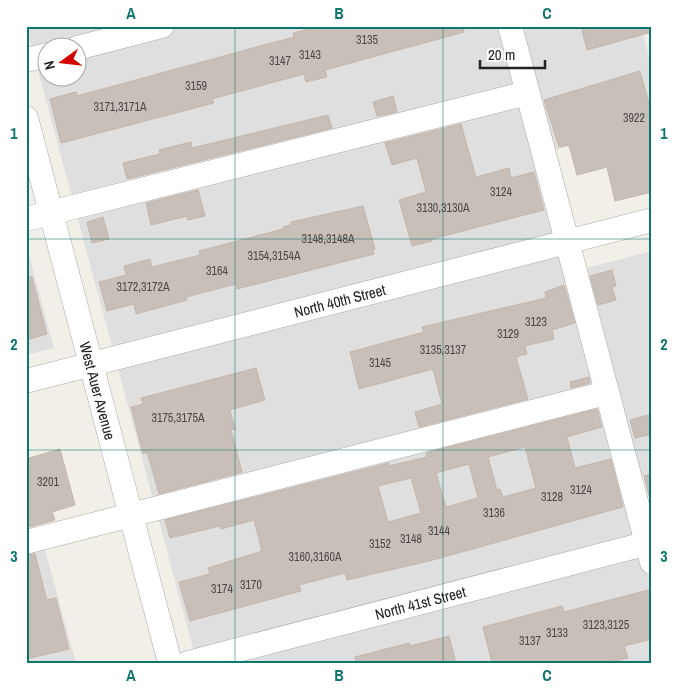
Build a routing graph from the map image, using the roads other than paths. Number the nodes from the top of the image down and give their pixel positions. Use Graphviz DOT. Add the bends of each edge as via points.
graph roads {
  1 [pos="162,26"];
  2 [pos="510,26"];
  3 [pos="88,45"];
  4 [pos="527,93"];
  5 [pos="26,118"];
  6 [pos="51,213"];
  7 [pos="26,219"];
  8 [pos="652,220"];
  9 [pos="566,242"];
  10 [pos="90,365"];
  11 [pos="26,381"];
  12 [pos="606,393"];
  13 [pos="132,515"];
  14 [pos="26,542"];
  15 [pos="650,549"];
  16 [pos="170,663"];
  17 [pos="188,663"];
  1 -- 3 [label="street"];
  2 -- 4 [label="street"];
  4 -- 6 [label="street"];
  4 -- 9 [label="street"];
  5 -- 6 [label="street, West Auer Avenue"];
  6 -- 7 [label="street"];
  6 -- 10 [label="street, West Auer Avenue"];
  8 -- 9 [label="street, North 40th Street"];
  9 -- 10 [label="street, North 40th Street"];
  9 -- 12 [label="street"];
  10 -- 11 [label="street, North 40th Street"];
  10 -- 13 [label="street, West Auer Avenue"];
  12 -- 13 [label="street"];
  12 -- 15 [label="street"];
  13 -- 14 [label="street"];
  13 -- 16 [label="street, West Auer Avenue"];
  15 -- 17 [label="street, North 41st Street"];
}
